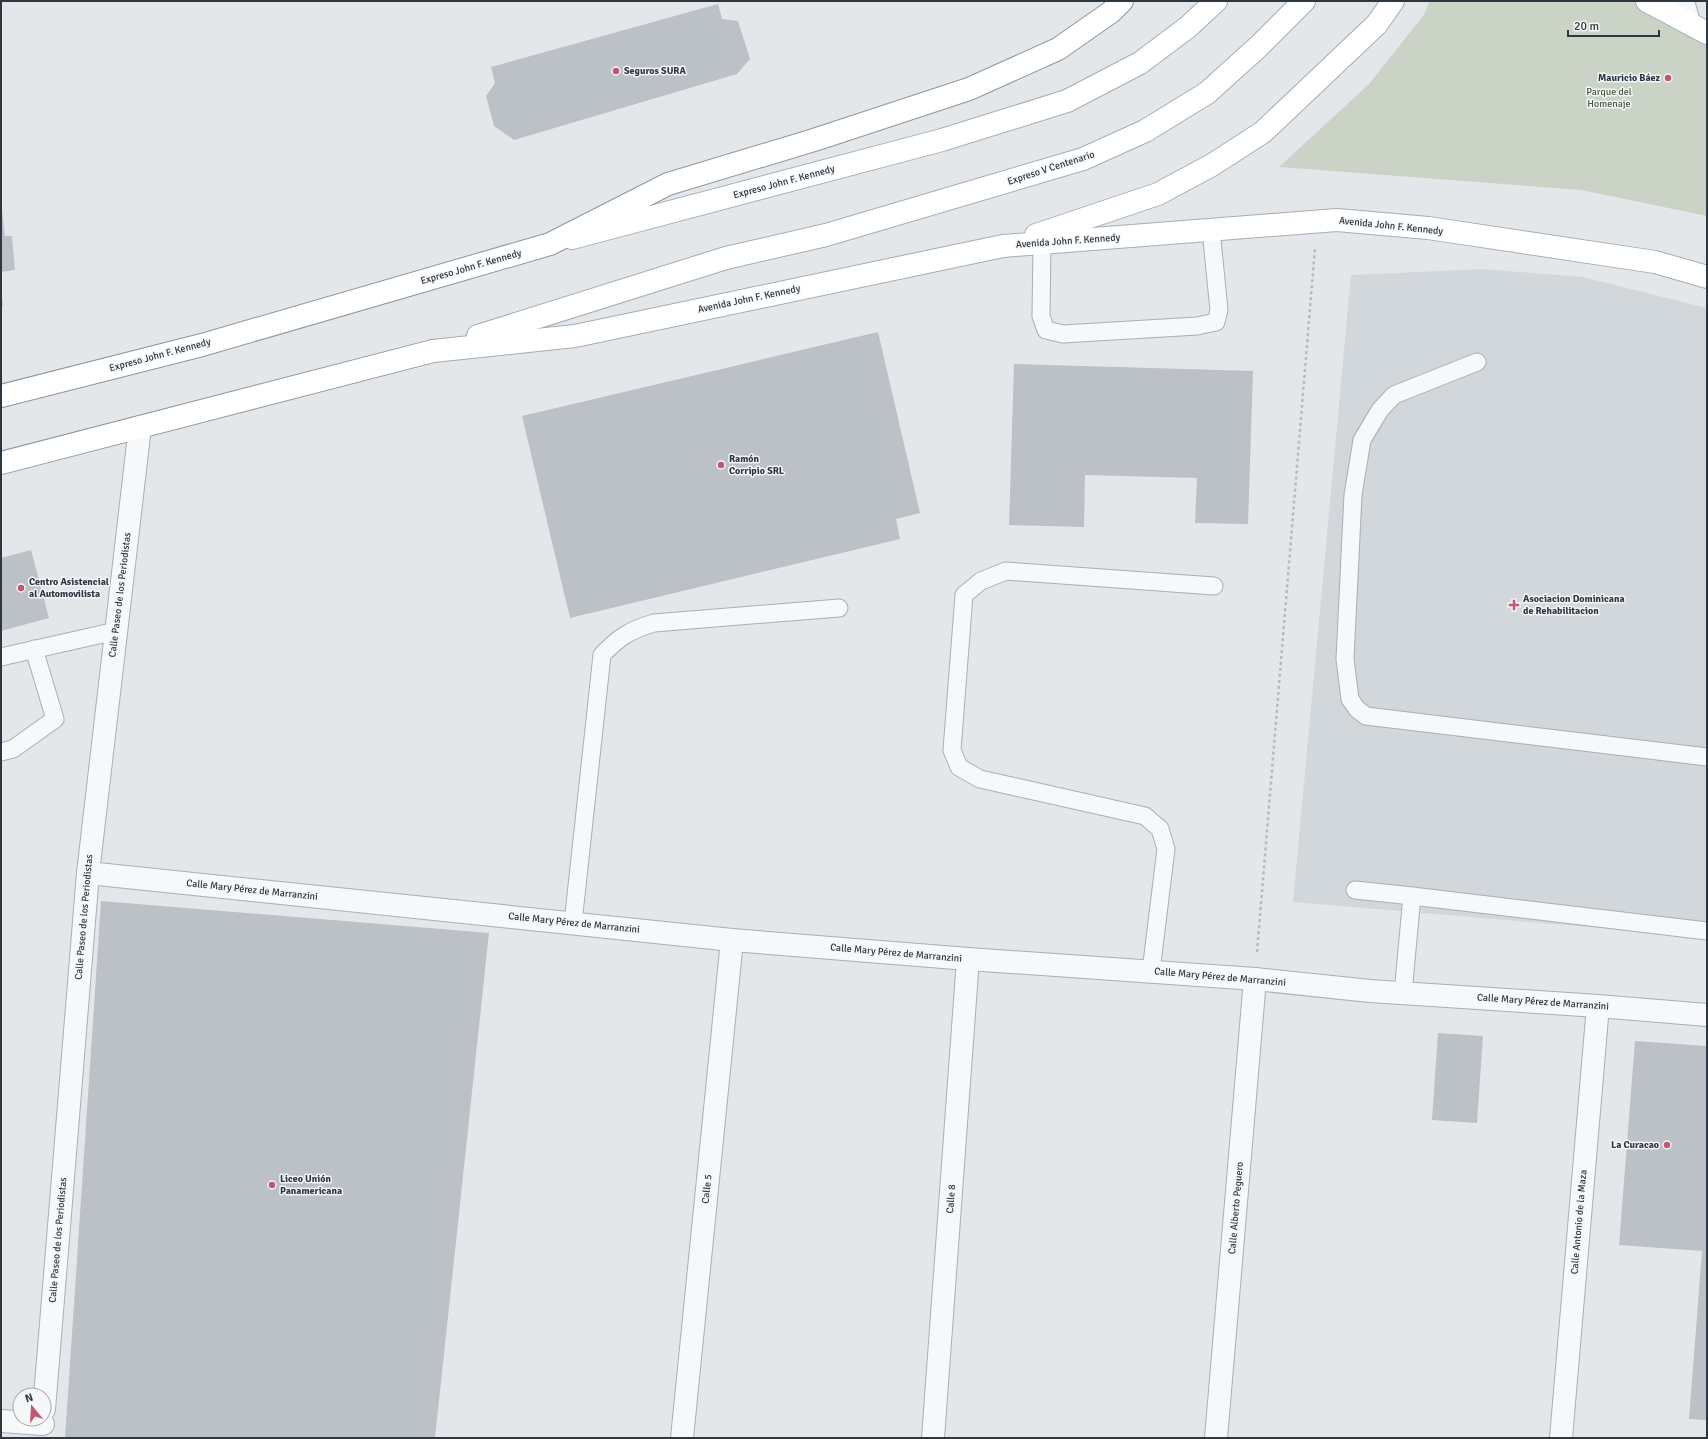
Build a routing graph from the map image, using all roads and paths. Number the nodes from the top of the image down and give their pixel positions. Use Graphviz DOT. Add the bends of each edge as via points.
graph roads {
  1 [pos="1122,1"];
  2 [pos="1216,1"];
  3 [pos="1304,1"];
  4 [pos="1393,1"];
  5 [pos="1647,1"];
  6 [pos="1682,1"];
  7 [pos="1698,28"];
  8 [pos="1317,222"];
  9 [pos="1211,230"];
  10 [pos="1042,243"];
  11 [pos="550,244"];
  12 [pos="1002,246"];
  13 [pos="1707,277"];
  14 [pos="433,351"];
  15 [pos="1478,362"];
  16 [pos="1,396"];
  17 [pos="140,427"];
  18 [pos="1,463"];
  19 [pos="1214,586"];
  20 [pos="839,608"];
  21 [pos="116,631"];
  22 [pos="34,649"];
  23 [pos="1,657"];
  24 [pos="1,752"];
  25 [pos="1707,757"];
  26 [pos="88,873"];
  27 [pos="1355,890"];
  28 [pos="1412,896"];
  29 [pos="573,923"];
  30 [pos="1707,931"];
  31 [pos="732,940"];
  32 [pos="968,959"];
  33 [pos="1151,971"];
  34 [pos="1255,979"];
  35 [pos="1403,993"];
  36 [pos="1598,1006"];
  37 [pos="1707,1015"];
  38 [pos="46,1387"];
  39 [pos="1,1421"];
  40 [pos="12,1421"];
  41 [pos="682,1438"];
  42 [pos="933,1438"];
  43 [pos="1216,1438"];
  44 [pos="1561,1438"];
  1 -- 11 [label="main road" via="1111,12 1058,49 969,89 668,184"];
  2 -- 11 [label="main road, Expreso John F. Kennedy" via="1188,27 1140,63 1067,102 942,140"];
  3 -- 14 [label="main road, Expreso V Centenario" via="1207,93 1145,131 1083,160 826,235 726,258"];
  4 -- 12 [label="main road" via="1377,24 1264,132 1212,165 1158,194"];
  5 -- 7 [label="main road"];
  6 -- 7 [label="street"];
  8 -- 9 [label="main road, Avenida John F. Kennedy"];
  8 -- 13 [label="main road, Avenida John F. Kennedy" via="1337,220 1428,228 1655,262"];
  8 -- 34 [label="path"];
  9 -- 10 [label="main road, Avenida John F. Kennedy"];
  9 -- 10 [label="lane" via="1219,310 1216,322 1197,326 1063,334 1046,330 1041,316"];
  10 -- 12 [label="main road, Avenida John F. Kennedy"];
  11 -- 16 [label="main road, Expreso John F. Kennedy" via="202,344"];
  12 -- 14 [label="main road, Avenida John F. Kennedy" via="575,336"];
  14 -- 17 [label="main road"];
  15 -- 25 [label="lane" via="1394,395 1380,410 1362,440 1353,495 1345,659 1350,699 1356,709 1366,716"];
  17 -- 18 [label="main road"];
  17 -- 21 [label="street, Calle Paseo de los Periodistas"];
  19 -- 33 [label="lane" via="1006,571 981,581 964,595 952,750 959,767 980,779 1145,816 1160,829 1166,849"];
  20 -- 29 [label="lane" via="654,623 635,629 616,640 602,655"];
  21 -- 22 [label="lane"];
  21 -- 26 [label="street, Calle Paseo de los Periodistas"];
  22 -- 23 [label="lane"];
  22 -- 24 [label="lane" via="55,719 13,749"];
  26 -- 29 [label="street, Calle Mary Pérez de Marranzini"];
  26 -- 38 [label="street, Calle Paseo de los Periodistas"];
  27 -- 28 [label="lane"];
  28 -- 30 [label="lane"];
  28 -- 35 [label="lane"];
  29 -- 31 [label="street, Calle Mary Pérez de Marranzini"];
  31 -- 32 [label="street, Calle Mary Pérez de Marranzini"];
  31 -- 41 [label="street, Calle 5"];
  32 -- 33 [label="street, Calle Mary Pérez de Marranzini"];
  32 -- 42 [label="street, Calle 8"];
  33 -- 34 [label="street, Calle Mary Pérez de Marranzini"];
  34 -- 35 [label="street, Calle Mary Pérez de Marranzini"];
  34 -- 43 [label="street, Calle Alberto Peguero"];
  35 -- 36 [label="street, Calle Mary Pérez de Marranzini"];
  36 -- 37 [label="street, Calle Mary Pérez de Marranzini"];
  36 -- 44 [label="street, Calle Antonio de la Maza"];
  39 -- 40 [label="street"];
}
